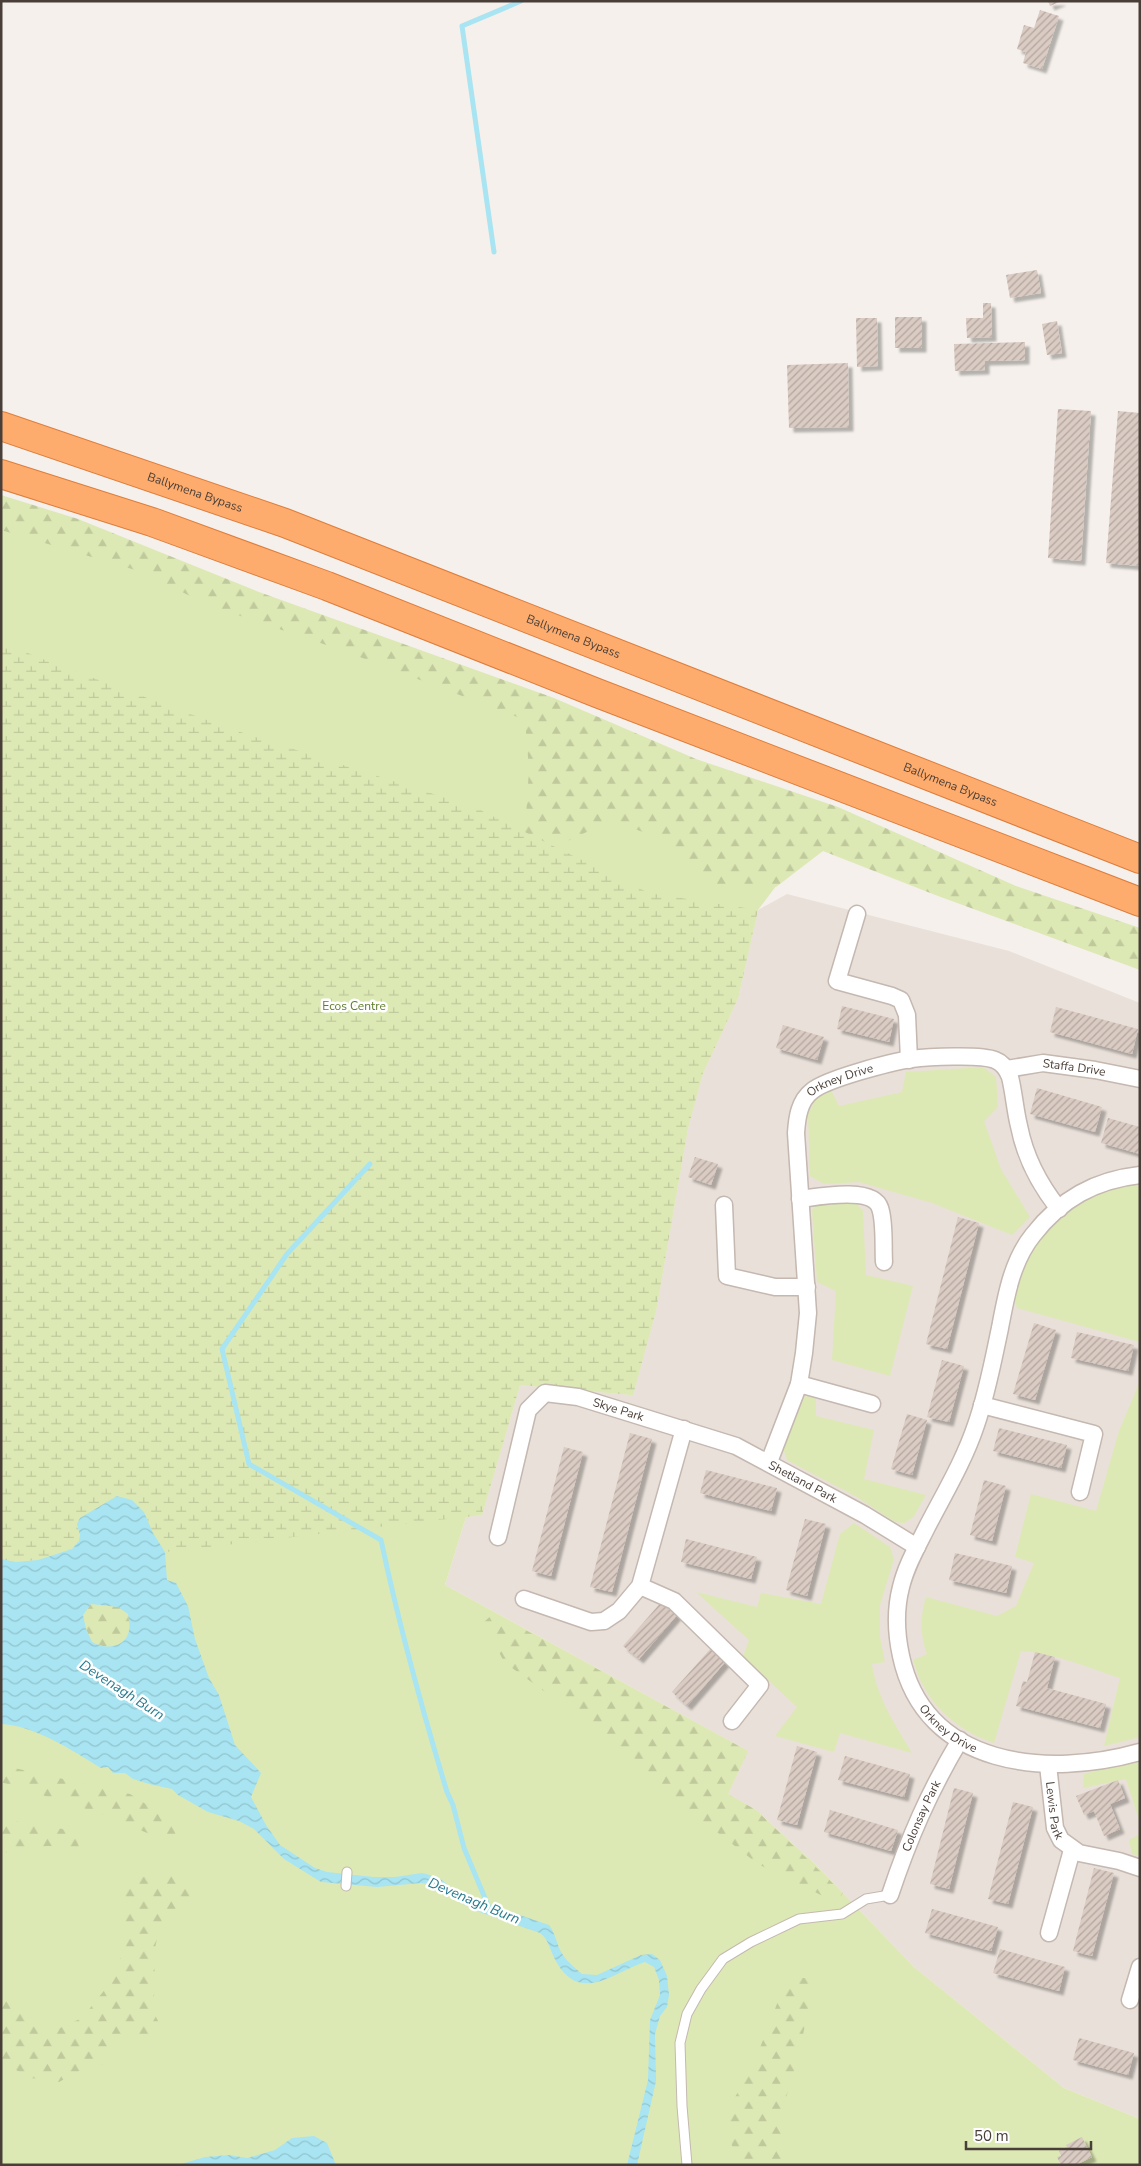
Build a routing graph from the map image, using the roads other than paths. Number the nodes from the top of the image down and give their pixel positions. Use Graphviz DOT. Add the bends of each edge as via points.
graph roads {
  1 [pos="1,426"];
  2 [pos="1,474"];
  3 [pos="1140,859"];
  4 [pos="1140,902"];
  5 [pos="857,914"];
  6 [pos="908,1060"];
  7 [pos="1007,1069"];
  8 [pos="1140,1079"];
  9 [pos="1140,1175"];
  10 [pos="800,1199"];
  11 [pos="724,1204"];
  12 [pos="1059,1208"];
  13 [pos="884,1262"];
  14 [pos="807,1287"];
  15 [pos="799,1384"];
  16 [pos="872,1404"];
  17 [pos="982,1405"];
  18 [pos="684,1429"];
  19 [pos="769,1462"];
  20 [pos="1080,1492"];
  21 [pos="498,1537"];
  22 [pos="917,1547"];
  23 [pos="640,1586"];
  24 [pos="524,1599"];
  25 [pos="732,1721"];
  26 [pos="960,1740"];
  27 [pos="1140,1752"];
  28 [pos="1048,1765"];
  29 [pos="1072,1850"];
  30 [pos="1140,1868"];
  31 [pos="347,1872"];
  32 [pos="346,1886"];
  33 [pos="890,1895"];
  34 [pos="1048,1933"];
  35 [pos="1140,1967"];
  36 [pos="1130,2000"];
  37 [pos="687,2165"];
  1 -- 3 [label="highway, Ballymena Bypass" via="285,523"];
  2 -- 4 [label="highway" via="152,522 327,586"];
  5 -- 6 [label="street" via="838,981 902,1000 907,1015"];
  6 -- 7 [label="street, Orkney Drive" via="992,1059"];
  6 -- 10 [label="street, Orkney Drive" via="828,1082 806,1097 796,1133"];
  7 -- 8 [label="street, Staffa Drive" via="1043,1063"];
  7 -- 12 [label="street" via="1018,1126 1028,1156 1042,1186"];
  9 -- 12 [label="street" via="1100,1182"];
  10 -- 13 [label="street" via="853,1194 874,1200 880,1208"];
  10 -- 14 [label="street, Orkney Drive"];
  11 -- 14 [label="street" via="727,1276 770,1287"];
  12 -- 17 [label="street, Orkney Drive" via="1033,1234 1014,1270"];
  14 -- 15 [label="street, Orkney Drive" via="808,1313"];
  15 -- 16 [label="street"];
  15 -- 19 [label="street, Orkney Drive"];
  17 -- 20 [label="street" via="1094,1434"];
  17 -- 22 [label="street, Orkney Drive" via="963,1456"];
  18 -- 19 [label="street, Shetland Park" via="736,1446"];
  18 -- 21 [label="street, Skye Park" via="578,1397 545,1393 528,1410"];
  18 -- 23 [label="street"];
  19 -- 22 [label="street, Shetland Park"];
  22 -- 26 [label="street, Orkney Drive" via="904,1577 897,1608 897,1638 902,1664 924,1710"];
  23 -- 24 [label="street" via="615,1614 599,1622 586,1621"];
  23 -- 25 [label="street" via="674,1601 760,1685"];
  26 -- 28 [label="street, Orkney Drive" via="1004,1759"];
  26 -- 33 [label="street, Colonsay Park" via="936,1779 921,1812"];
  27 -- 28 [label="street, Orkney Drive" via="1087,1763"];
  28 -- 29 [label="street, Lewis Park" via="1055,1828 1061,1840"];
  29 -- 30 [label="street, Lewis Park"];
  29 -- 34 [label="street, Lewis Park"];
  31 -- 32 [label="lane"];
  33 -- 37 [label="lane" via="866,1899 842,1914 799,1919 751,1942 724,1959 701,1989 687,2014 680,2043"];
  35 -- 36 [label="street"];
}
